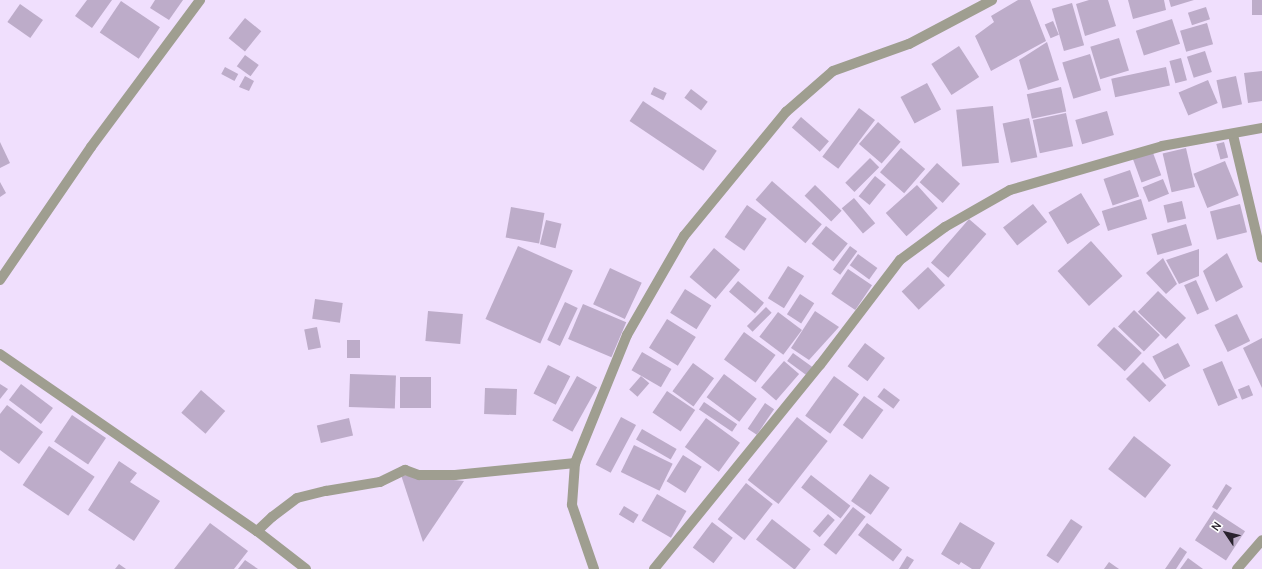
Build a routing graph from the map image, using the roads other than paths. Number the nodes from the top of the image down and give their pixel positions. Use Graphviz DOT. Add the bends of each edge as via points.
graph roads {
  1 [pos="200,0"];
  2 [pos="992,0"];
  3 [pos="1262,128"];
  4 [pos="1233,135"];
  5 [pos="1262,258"];
  6 [pos="0,280"];
  7 [pos="0,354"];
  8 [pos="575,463"];
  9 [pos="257,531"];
  10 [pos="1262,540"];
  11 [pos="306,569"];
  12 [pos="594,569"];
  13 [pos="654,569"];
  14 [pos="1236,569"];
  1 -- 6 [label="street" via="91,147"];
  2 -- 8 [label="street" via="910,44 833,71 786,112 684,236 627,335"];
  3 -- 4 [label="street"];
  4 -- 5 [label="street"];
  4 -- 13 [label="street" via="1162,146 1010,190 946,227 900,260 820,365"];
  7 -- 9 [label="street"];
  8 -- 9 [label="street" via="455,475 419,474 405,470 380,482 326,490 298,498"];
  8 -- 12 [label="street" via="572,505"];
  9 -- 11 [label="street"];
  10 -- 14 [label="street"];
}
